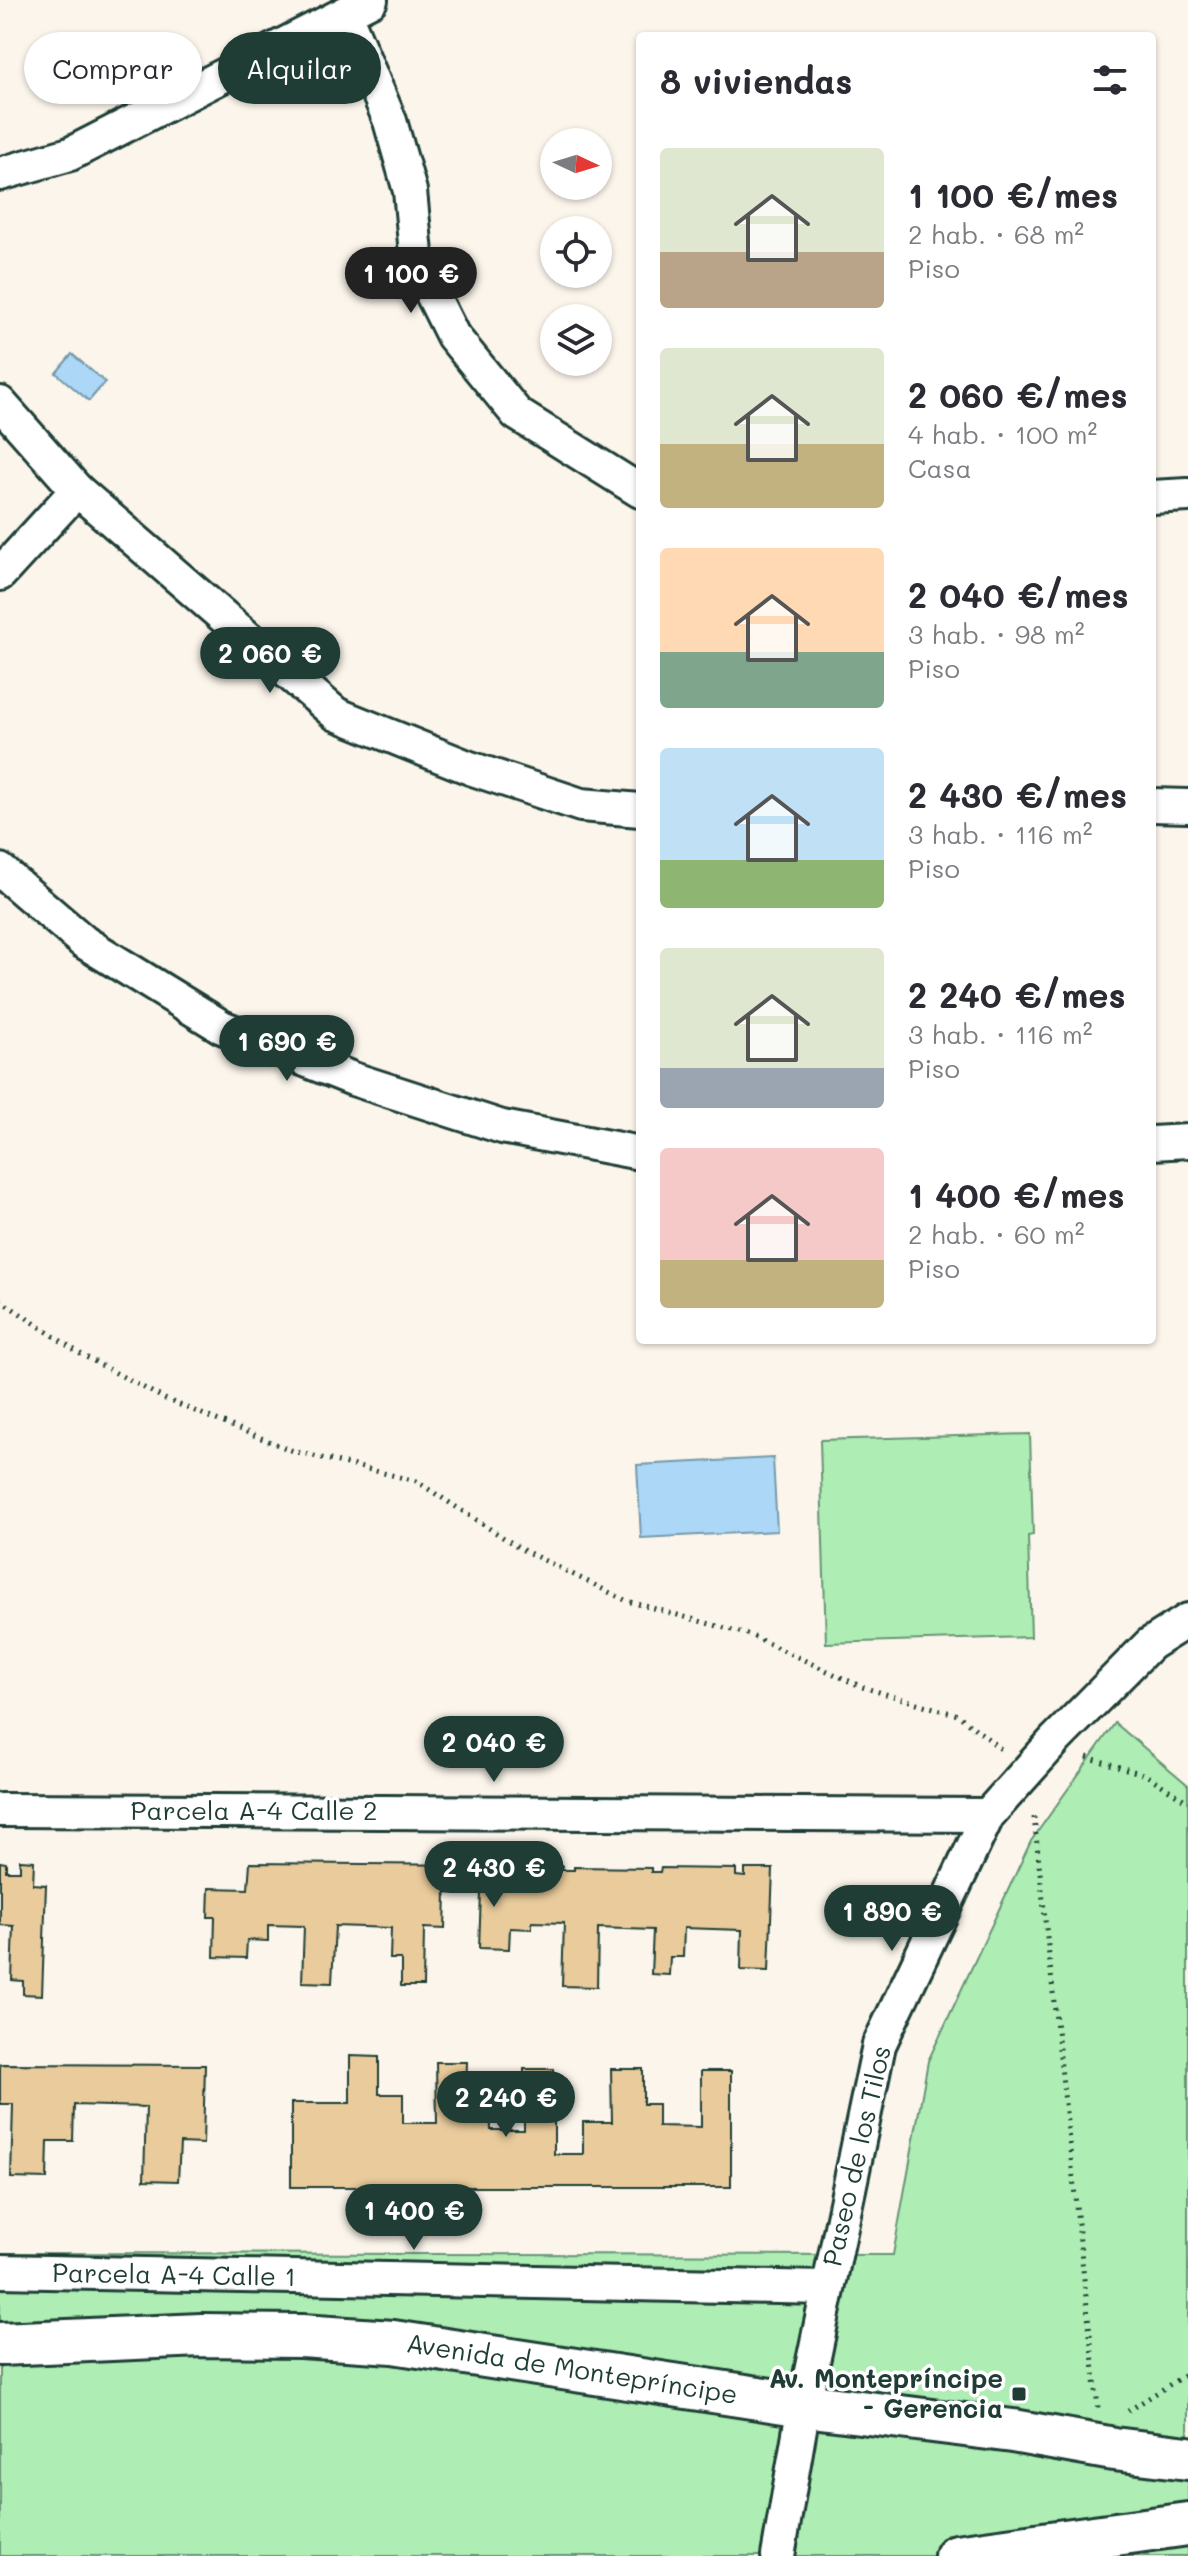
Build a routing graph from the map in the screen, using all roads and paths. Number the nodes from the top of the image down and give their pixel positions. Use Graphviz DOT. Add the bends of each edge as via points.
graph roads {
  1 [pos="358,7"];
  2 [pos="0,174"];
  3 [pos="0,403"];
  4 [pos="636,488"];
  5 [pos="77,490"];
  6 [pos="1188,495"];
  7 [pos="1156,497"];
  8 [pos="0,574"];
  9 [pos="1156,805"];
  10 [pos="1188,806"];
  11 [pos="636,810"];
  12 [pos="0,870"];
  13 [pos="1188,1141"];
  14 [pos="1156,1143"];
  15 [pos="636,1152"];
  16 [pos="0,1300"];
  17 [pos="1188,1620"];
  18 [pos="1056,1739"];
  19 [pos="1029,1771"];
  20 [pos="1188,1802"];
  21 [pos="0,1810"];
  22 [pos="988,1815"];
  23 [pos="0,2271"];
  24 [pos="827,2288"];
  25 [pos="0,2344"];
  26 [pos="1188,2373"];
  27 [pos="804,2405"];
  28 [pos="1102,2437"];
  29 [pos="1188,2458"];
  30 [pos="1188,2524"];
  31 [pos="778,2556"];
  32 [pos="956,2556"];
  1 -- 2 [label="street" via="70,154"];
  1 -- 4 [label="street" via="410,191 417,264 453,336 517,414"];
  3 -- 5 [label="street"];
  5 -- 8 [label="street"];
  5 -- 11 [label="street" via="336,714 581,805"];
  6 -- 7 [label="street"];
  9 -- 10 [label="street"];
  12 -- 15 [label="street" via="84,942 222,1027 353,1079 502,1127"];
  13 -- 14 [label="street"];
  16 -- 19 [label="path" via="82,1355 165,1399 293,1451 416,1481 521,1549 627,1601 750,1635 862,1687 958,1715"];
  17 -- 18 [label="street, Paseo de los Tilos" via="1150,1644"];
  18 -- 19 [label="street, Paseo de los Tilos"];
  18 -- 20 [label="path" via="1091,1760 1146,1775"];
  19 -- 22 [label="street, Paseo de los Tilos"];
  19 -- 28 [label="path"];
  21 -- 22 [label="street, Parcela A-4 Calle 2"];
  22 -- 24 [label="street, Paseo de los Tilos" via="879,2045"];
  23 -- 24 [label="street, Parcela A-4 Calle 1"];
  24 -- 27 [label="street, Paseo de los Tilos"];
  25 -- 27 [label="street, Avenida de Montepríncipe" via="201,2335 393,2342"];
  26 -- 28 [label="path"];
  27 -- 28 [label="street, Avenida de Montepríncipe"];
  27 -- 31 [label="street, Paseo de los Tilos"];
  28 -- 29 [label="street, Avenida de Montepríncipe"];
  30 -- 32 [label="street"];
}
